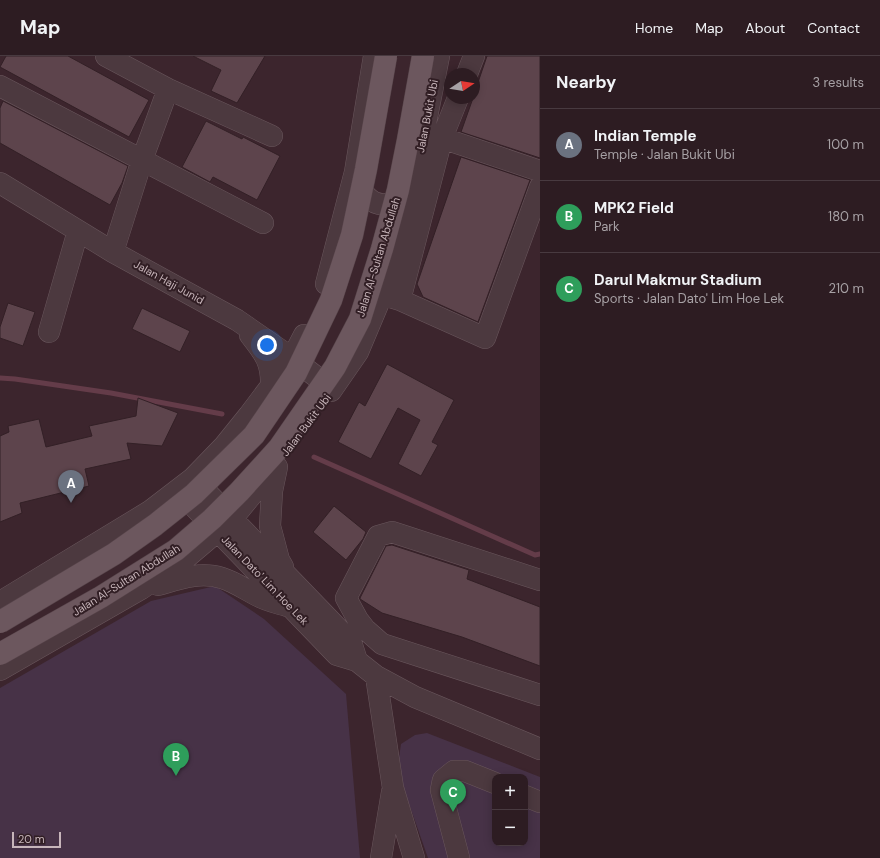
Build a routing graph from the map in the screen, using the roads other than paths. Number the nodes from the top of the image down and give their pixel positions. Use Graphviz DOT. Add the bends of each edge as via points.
graph roads {
  1 [pos="106,56"];
  2 [pos="374,56"];
  3 [pos="386,56"];
  4 [pos="423,56"];
  5 [pos="439,56"];
  6 [pos="474,56"];
  7 [pos="469,68"];
  8 [pos="0,86"];
  9 [pos="168,89"];
  10 [pos="456,104"];
  11 [pos="272,136"];
  12 [pos="442,138"];
  13 [pos="142,160"];
  14 [pos="540,171"];
  15 [pos="355,172"];
  16 [pos="0,183"];
  17 [pos="413,187"];
  18 [pos="540,187"];
  19 [pos="263,224"];
  20 [pos="78,231"];
  21 [pos="113,252"];
  22 [pos="391,297"];
  23 [pos="237,320"];
  24 [pos="49,332"];
  25 [pos="292,358"];
  26 [pos="271,386"];
  27 [pos="332,390"];
  28 [pos="278,462"];
  29 [pos="186,484"];
  30 [pos="225,525"];
  31 [pos="540,580"];
  32 [pos="294,583"];
  33 [pos="141,590"];
  34 [pos="0,602"];
  35 [pos="290,606"];
  36 [pos="0,622"];
  37 [pos="382,644"];
  38 [pos="0,654"];
  39 [pos="364,667"];
  40 [pos="0,670"];
  41 [pos="540,693"];
  42 [pos="540,749"];
  43 [pos="492,782"];
  44 [pos="393,788"];
  45 [pos="528,797"];
  46 [pos="540,802"];
  47 [pos="380,858"];
  48 [pos="414,858"];
  49 [pos="459,858"];
  1 -- 9 [label="street"];
  2 -- 15 [label="street"];
  3 -- 36 [label="main road, bridge" via="352,234 331,300 292,379 254,434 194,494 114,554"];
  4 -- 38 [label="main road, Jalan Al-Sultan Abdullah, bridge" via="398,190 360,319 335,368 280,448 212,519 176,550 101,597"];
  5 -- 17 [label="street, Jalan Bukit Ubi"];
  6 -- 7 [label="street"];
  8 -- 13 [label="street"];
  9 -- 11 [label="street"];
  9 -- 13 [label="street"];
  10 -- 12 [label="street"];
  12 -- 14 [label="street"];
  12 -- 22 [label="street"];
  13 -- 19 [label="street"];
  13 -- 21 [label="street"];
  15 -- 17 [label="street" via="364,194 373,203 386,204 402,199"];
  15 -- 25 [label="street" via="327,282"];
  16 -- 20 [label="street, Jalan Haji Junid"];
  17 -- 22 [label="street, Jalan Bukit Ubi"];
  18 -- 22 [label="street" via="485,338"];
  20 -- 21 [label="street, Jalan Haji Junid"];
  20 -- 24 [label="street"];
  21 -- 23 [label="street, Jalan Haji Junid"];
  22 -- 27 [label="street, Jalan Bukit Ubi"];
  23 -- 25 [label="street, Jalan Haji Junid"];
  23 -- 26 [label="street" via="266,356 272,374"];
  25 -- 26 [label="street"];
  25 -- 27 [label="street, Jalan Haji Junid"];
  26 -- 29 [label="street" via="224,446"];
  27 -- 28 [label="street, Jalan Bukit Ubi"];
  28 -- 30 [label="street, Jalan Bukit Ubi"];
  28 -- 32 [label="street" via="272,491 270,526 279,560"];
  29 -- 30 [label="street, Jalan Dato' Lim Hoe Lek"];
  29 -- 34 [label="street" via="150,511"];
  30 -- 32 [label="street, Jalan Dato' Lim Hoe Lek"];
  30 -- 33 [label="street, Jalan Bukit Ubi" via="186,558"];
  30 -- 35 [label="street, Jalan Dato' Lim Hoe Lek"];
  31 -- 37 [label="street" via="392,532 378,536 346,598 365,629"];
  32 -- 39 [label="street, Jalan Dato' Lim Hoe Lek" via="351,642"];
  33 -- 35 [label="street" via="183,577 221,577 258,596"];
  33 -- 40 [label="street, Jalan Bukit Ubi"];
  35 -- 39 [label="street, Jalan Dato' Lim Hoe Lek" via="337,655"];
  37 -- 39 [label="street"];
  37 -- 41 [label="street"];
  39 -- 42 [label="street, Jalan Dato' Lim Hoe Lek" via="416,698"];
  39 -- 44 [label="street"];
  43 -- 49 [label="street" via="465,771 454,771 443,780 441,790"];
  44 -- 47 [label="street"];
  44 -- 48 [label="street"];
  45 -- 46 [label="street"];
}
